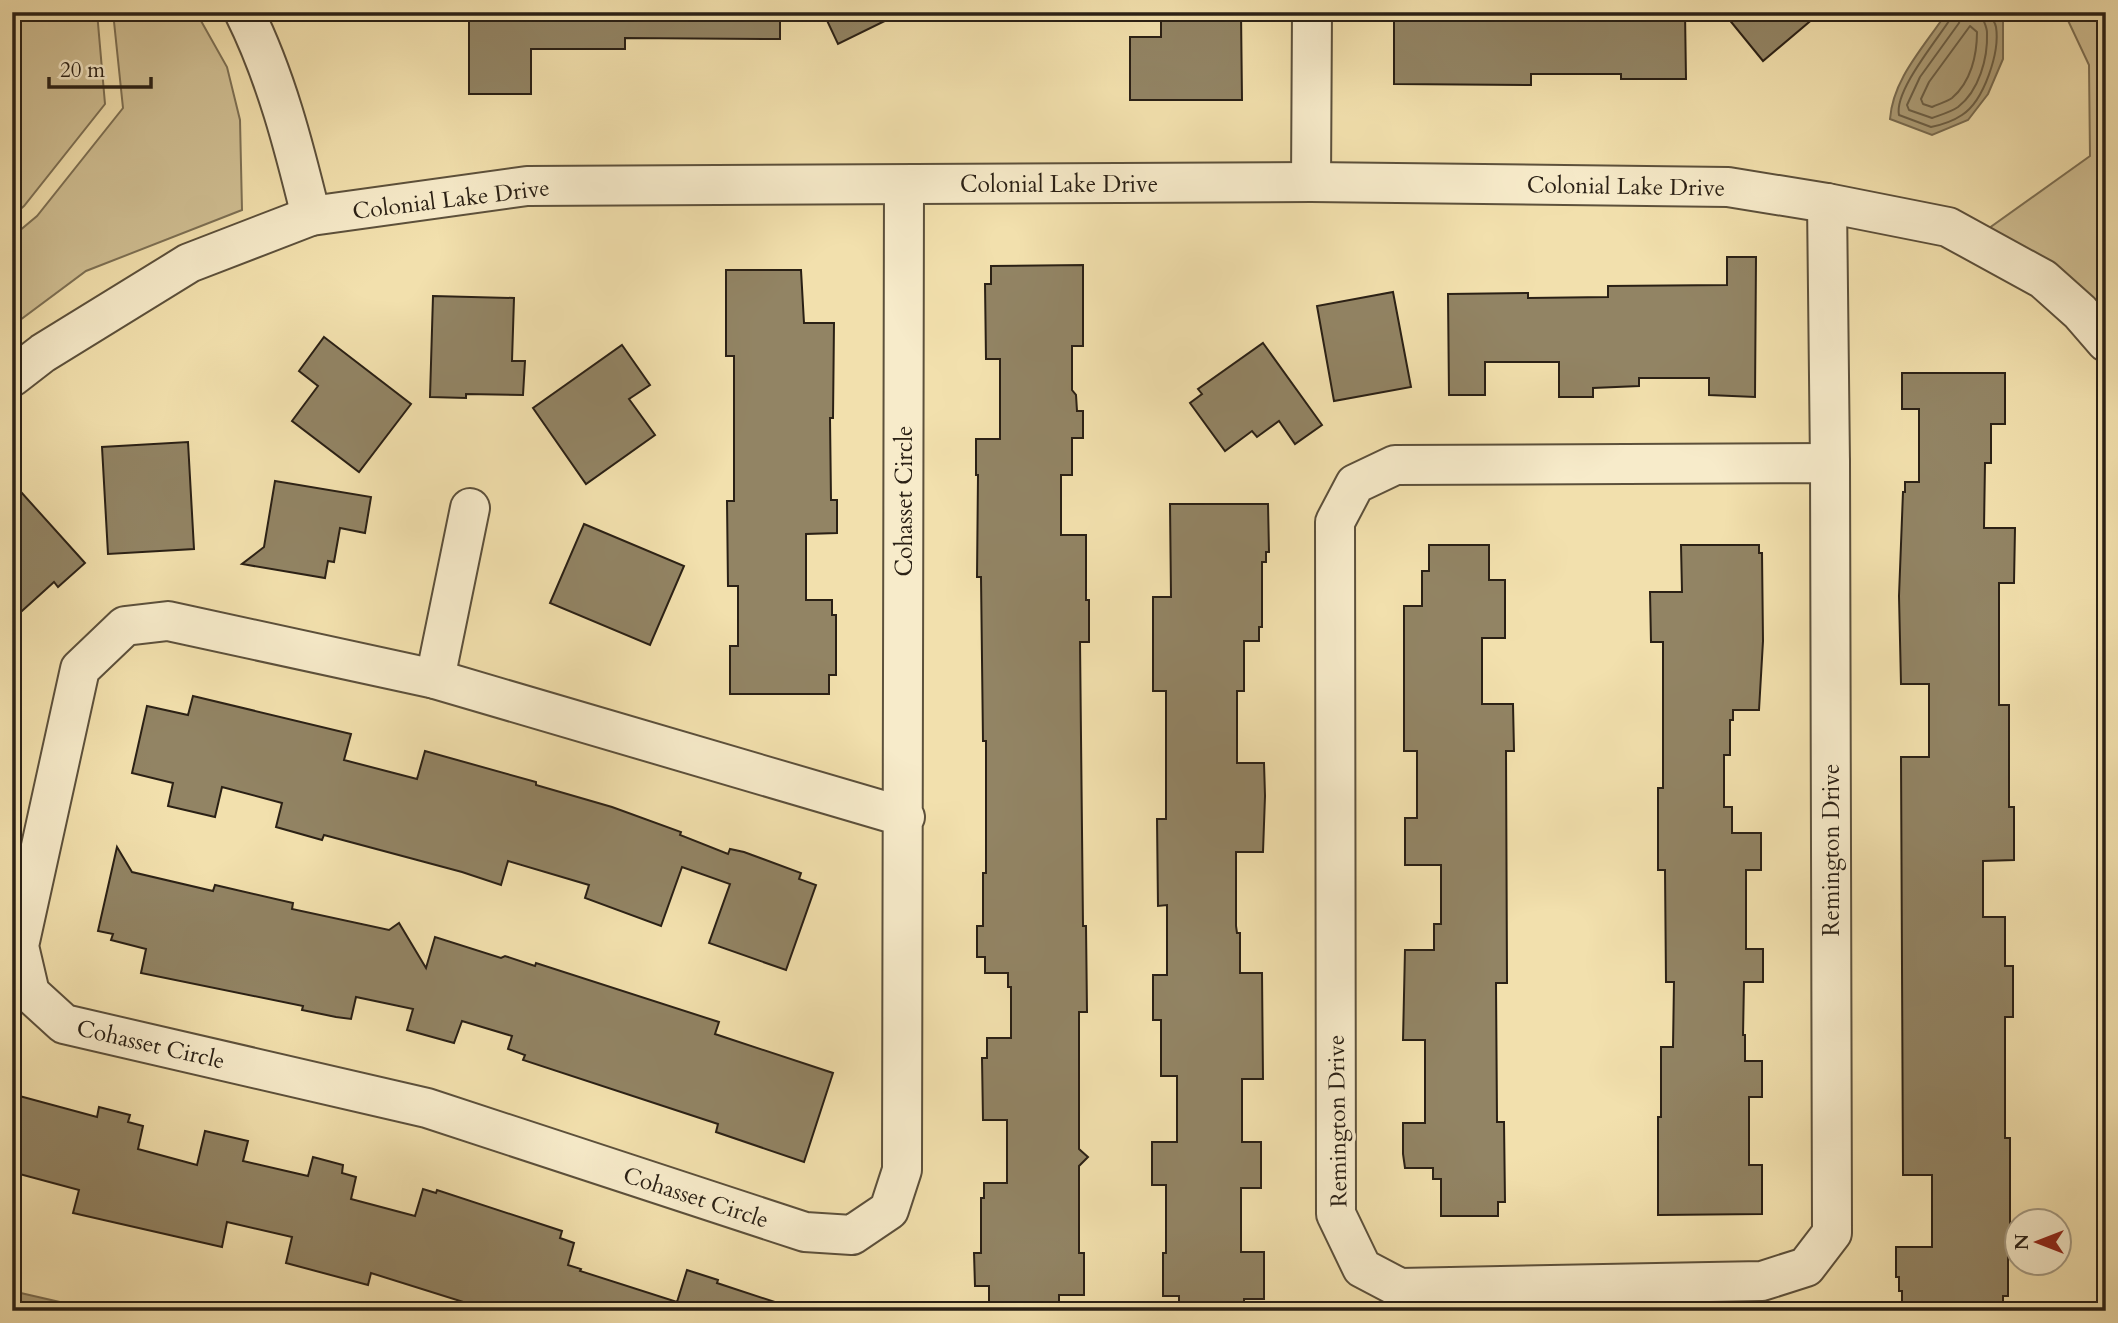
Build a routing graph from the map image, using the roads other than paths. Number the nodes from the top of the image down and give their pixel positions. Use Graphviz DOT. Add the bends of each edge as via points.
graph roads {
  1 [pos="244,12"];
  2 [pos="1311,12"];
  3 [pos="1311,182"];
  4 [pos="904,185"];
  5 [pos="1828,203"];
  6 [pos="311,216"];
  7 [pos="2106,342"];
  8 [pos="12,377"];
  9 [pos="1830,463"];
  10 [pos="470,508"];
  11 [pos="435,679"];
  12 [pos="905,817"];
  1 -- 6 [label="street" via="291,133"];
  2 -- 3 [label="street"];
  3 -- 4 [label="street, Colonial Lake Drive"];
  3 -- 5 [label="street, Colonial Lake Drive" via="1728,187"];
  4 -- 6 [label="street, Colonial Lake Drive" via="527,186"];
  4 -- 12 [label="street, Cohasset Circle"];
  5 -- 7 [label="street, Colonial Lake Drive" via="1948,227 2043,279"];
  5 -- 9 [label="street, Remington Drive"];
  6 -- 8 [label="street, Colonial Lake Drive" via="189,263"];
  9 -- 9 [label="street, Remington Drive" via="1832,1233 1807,1267 1762,1281 1400,1287 1362,1268 1336,1214 1335,522 1355,484 1395,465"];
  10 -- 11 [label="street"];
  11 -- 12 [label="street, Cohasset Circle"];
  11 -- 12 [label="street, Cohasset Circle" via="168,621 125,626 80,669 19,946 30,993 64,1024 427,1108 805,1232 852,1235 889,1210 902,1170"];
}
